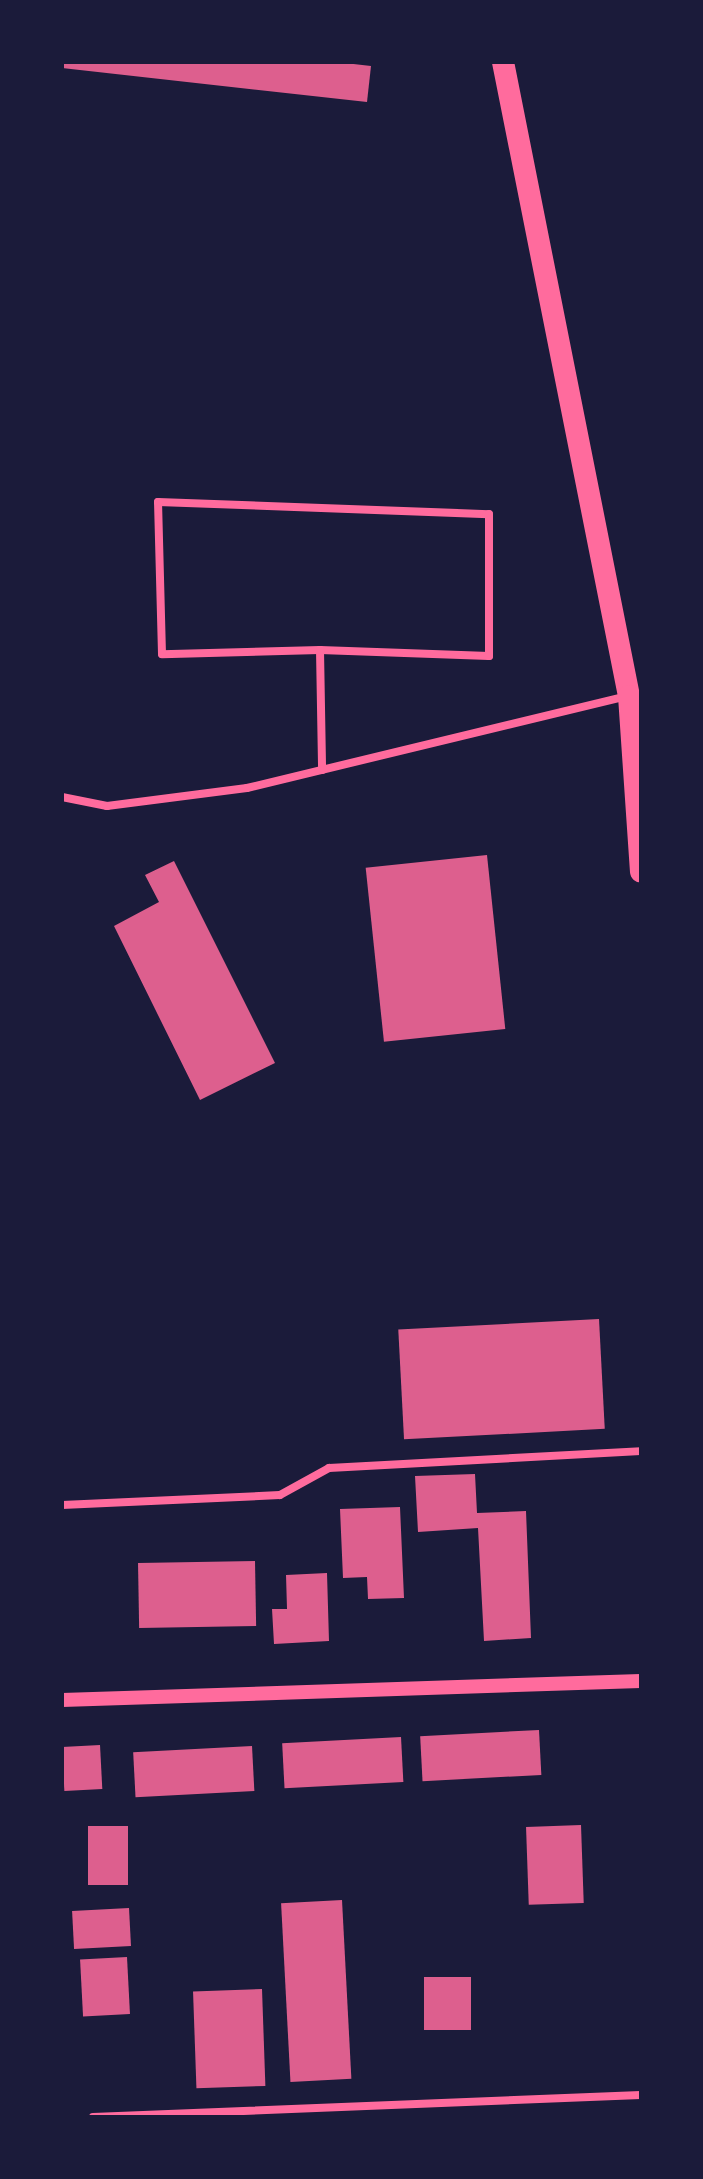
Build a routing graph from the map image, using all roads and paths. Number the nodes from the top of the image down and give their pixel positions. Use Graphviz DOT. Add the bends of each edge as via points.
graph roads {
  1 [pos="503,62"];
  2 [pos="320,650"];
  3 [pos="635,695"];
  4 [pos="322,770"];
  5 [pos="62,797"];
  6 [pos="641,872"];
  7 [pos="641,1451"];
  8 [pos="62,1505"];
  9 [pos="641,1681"];
  10 [pos="62,1700"];
  11 [pos="641,2095"];
  12 [pos="93,2117"];
  1 -- 3 [label="highway"];
  2 -- 2 [label="street" via="489,656 489,514 158,502 162,654"];
  2 -- 4 [label="street"];
  3 -- 4 [label="street"];
  3 -- 6 [label="highway"];
  4 -- 5 [label="street" via="247,788 107,806"];
  7 -- 8 [label="street" via="329,1468 280,1495"];
  9 -- 10 [label="street"];
  11 -- 12 [label="street"];
}
